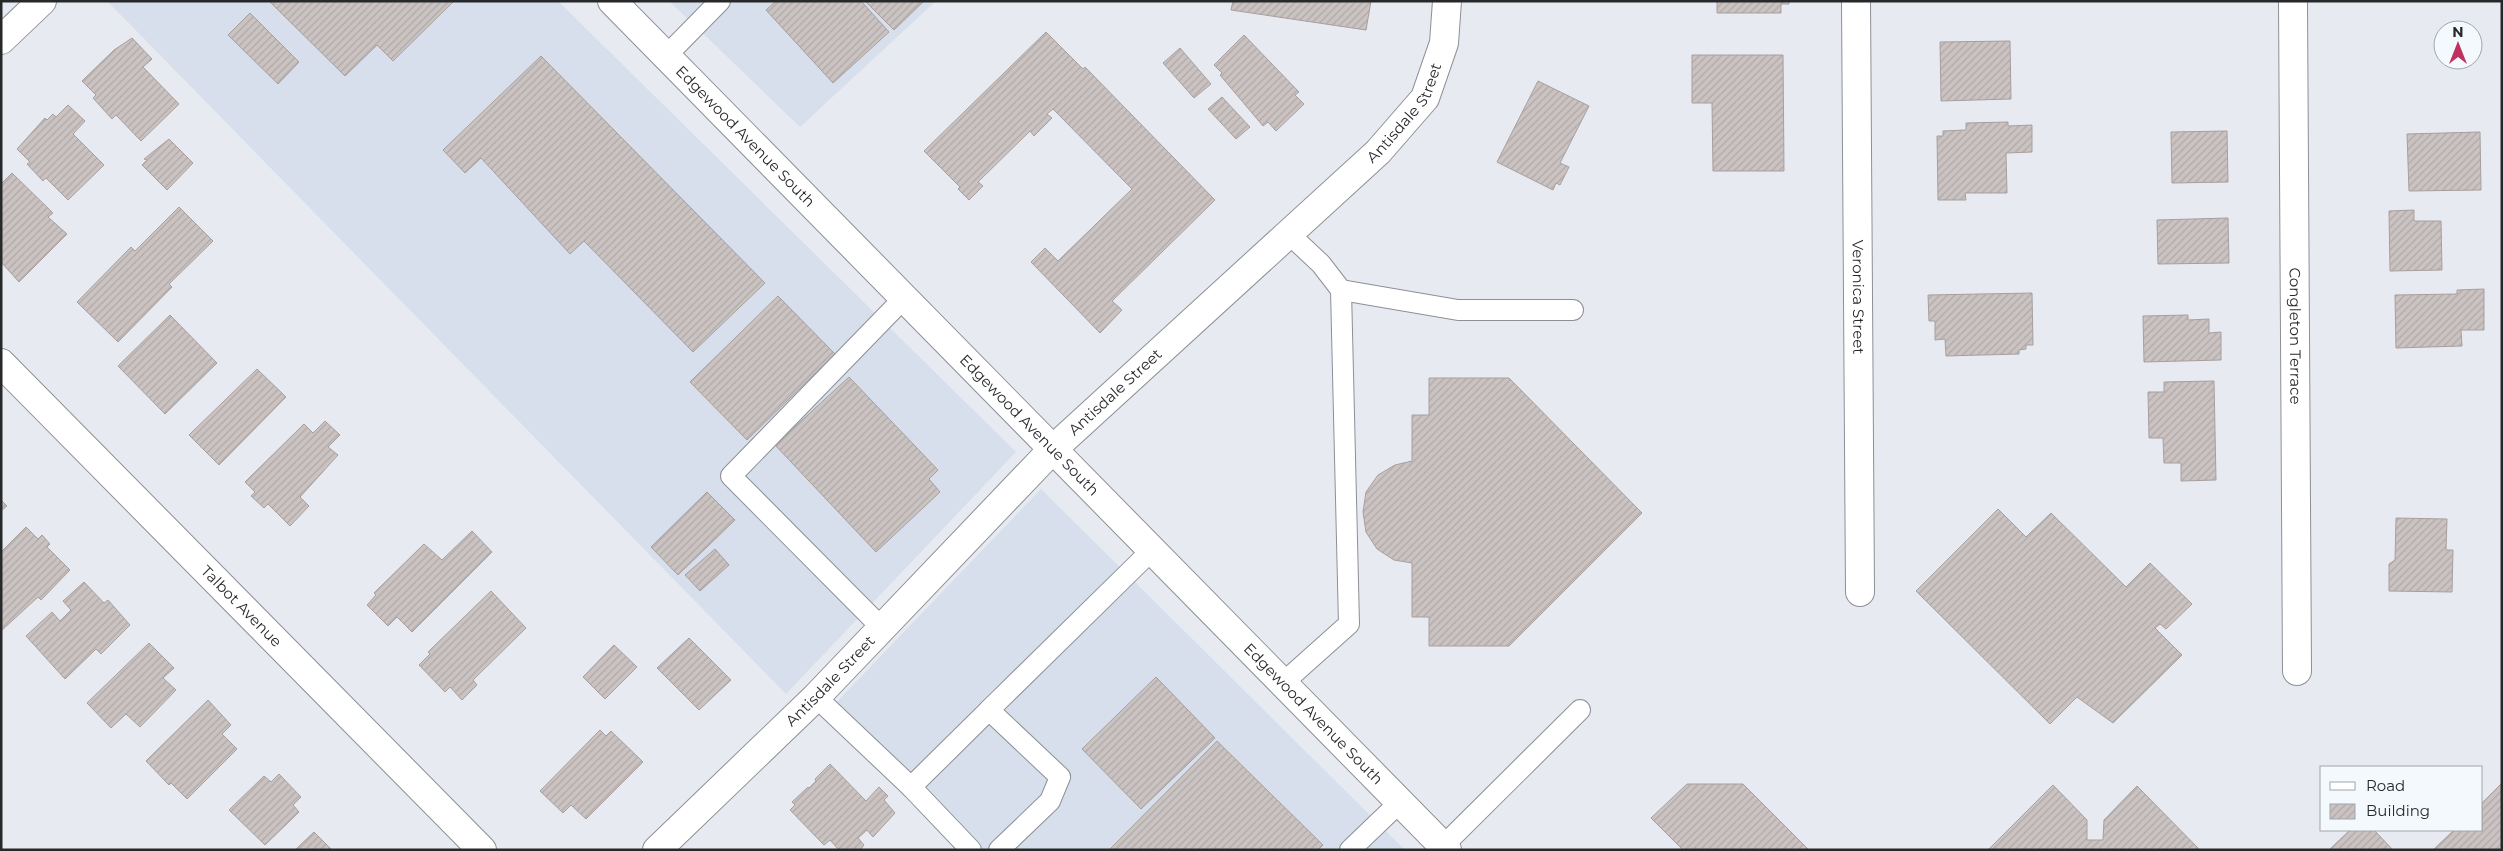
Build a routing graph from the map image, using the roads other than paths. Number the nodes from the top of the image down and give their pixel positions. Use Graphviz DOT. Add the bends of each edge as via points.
graph roads {
  1 [pos="42,1"];
  2 [pos="612,1"];
  3 [pos="720,1"];
  4 [pos="1447,1"];
  5 [pos="1856,1"];
  6 [pos="2293,1"];
  7 [pos="1,40"];
  8 [pos="666,56"];
  9 [pos="1288,233"];
  10 [pos="1341,290"];
  11 [pos="904,298"];
  12 [pos="1573,310"];
  13 [pos="1,363"];
  14 [pos="1052,450"];
  15 [pos="1152,550"];
  16 [pos="1860,592"];
  17 [pos="882,628"];
  18 [pos="2297,671"];
  19 [pos="1283,683"];
  20 [pos="816,697"];
  21 [pos="989,710"];
  22 [pos="1580,710"];
  23 [pos="911,788"];
  24 [pos="1400,802"];
  25 [pos="1445,848"];
  26 [pos="482,850"];
  27 [pos="657,850"];
  28 [pos="971,850"];
  29 [pos="999,850"];
  30 [pos="1350,850"];
  1 -- 7 [label="street"];
  2 -- 8 [label="street, Edgewood Avenue South"];
  3 -- 8 [label="lane"];
  4 -- 9 [label="street, Antisdale Street" via="1444,43 1425,98 1378,152"];
  5 -- 16 [label="street, Veronica Street"];
  6 -- 18 [label="street, Congleton Terrace"];
  8 -- 11 [label="street, Edgewood Avenue South"];
  9 -- 10 [label="lane" via="1321,264"];
  9 -- 14 [label="street, Antisdale Street"];
  10 -- 12 [label="lane" via="1458,310"];
  10 -- 19 [label="lane" via="1349,624"];
  11 -- 14 [label="street, Edgewood Avenue South"];
  11 -- 17 [label="lane" via="731,476"];
  13 -- 26 [label="street, Talbot Avenue"];
  14 -- 15 [label="street, Edgewood Avenue South"];
  14 -- 17 [label="street, Antisdale Street"];
  15 -- 19 [label="street, Edgewood Avenue South"];
  15 -- 21 [label="lane"];
  17 -- 20 [label="street, Antisdale Street"];
  19 -- 24 [label="street, Edgewood Avenue South"];
  20 -- 23 [label="lane"];
  20 -- 27 [label="street, Antisdale Street"];
  21 -- 23 [label="lane"];
  21 -- 29 [label="lane" via="1060,777 1050,800"];
  22 -- 25 [label="lane"];
  23 -- 28 [label="lane"];
  24 -- 25 [label="street, Edgewood Avenue South"];
  24 -- 30 [label="lane"];
}
